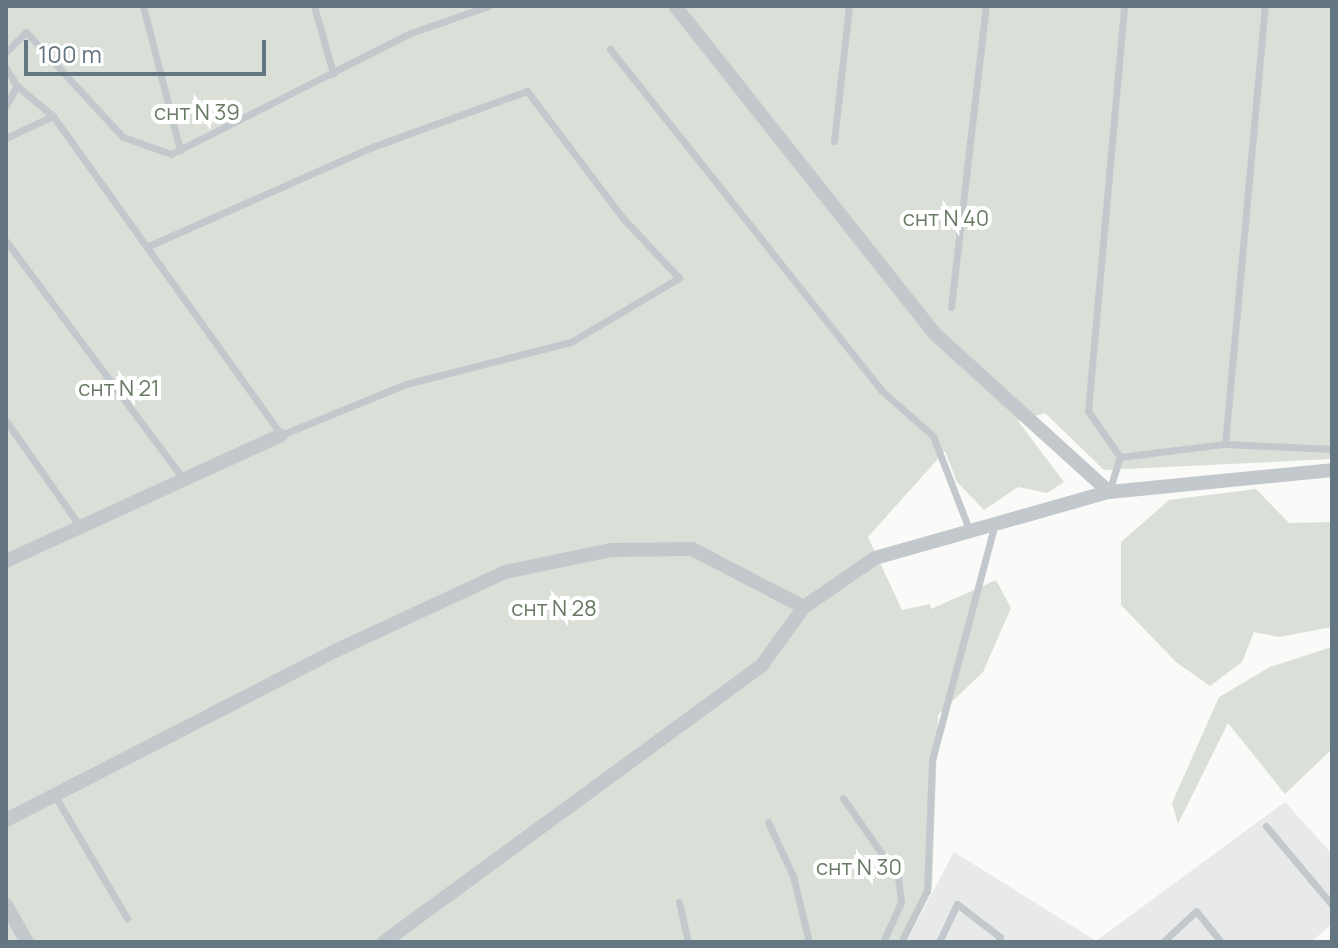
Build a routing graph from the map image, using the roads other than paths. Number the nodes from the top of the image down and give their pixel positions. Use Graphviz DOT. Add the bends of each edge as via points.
graph roads {
  1 [pos="143,6"];
  2 [pos="314,6"];
  3 [pos="488,6"];
  4 [pos="675,6"];
  5 [pos="849,6"];
  6 [pos="986,6"];
  7 [pos="1124,6"];
  8 [pos="1265,6"];
  9 [pos="610,49"];
  10 [pos="6,52"];
  11 [pos="6,68"];
  12 [pos="333,73"];
  13 [pos="17,86"];
  14 [pos="6,105"];
  15 [pos="53,116"];
  16 [pos="6,138"];
  17 [pos="834,141"];
  18 [pos="180,150"];
  19 [pos="6,241"];
  20 [pos="151,245"];
  21 [pos="951,307"];
  22 [pos="6,421"];
  23 [pos="281,435"];
  24 [pos="1225,444"];
  25 [pos="1332,449"];
  26 [pos="1120,457"];
  27 [pos="1332,470"];
  28 [pos="182,477"];
  29 [pos="1109,492"];
  30 [pos="995,524"];
  31 [pos="79,525"];
  32 [pos="970,532"];
  33 [pos="6,561"];
  34 [pos="804,607"];
  35 [pos="55,795"];
  36 [pos="843,798"];
  37 [pos="6,820"];
  38 [pos="768,822"];
  39 [pos="1266,826"];
  40 [pos="679,902"];
  41 [pos="6,905"];
  42 [pos="1332,905"];
  43 [pos="127,918"];
  44 [pos="27,942"];
  45 [pos="384,942"];
  46 [pos="688,942"];
  47 [pos="809,942"];
  48 [pos="883,942"];
  49 [pos="901,942"];
  50 [pos="939,942"];
  51 [pos="998,942"];
  52 [pos="1163,942"];
  53 [pos="1221,942"];
  1 -- 18 [label="lane"];
  2 -- 12 [label="lane"];
  3 -- 12 [label="lane" via="411,33"];
  4 -- 29 [label="street" via="935,334"];
  5 -- 17 [label="lane"];
  6 -- 21 [label="lane"];
  7 -- 26 [label="lane" via="1088,411"];
  8 -- 24 [label="lane"];
  9 -- 32 [label="lane" via="881,390 933,436"];
  10 -- 18 [label="lane" via="26,32 123,137 171,154"];
  11 -- 13 [label="lane"];
  12 -- 18 [label="lane"];
  13 -- 14 [label="lane"];
  13 -- 15 [label="lane"];
  15 -- 16 [label="lane"];
  15 -- 20 [label="lane"];
  19 -- 28 [label="lane"];
  20 -- 23 [label="lane"];
  20 -- 23 [label="lane" via="372,147 527,91 622,217 679,278 571,342 406,384"];
  22 -- 31 [label="lane"];
  23 -- 28 [label="street"];
  24 -- 25 [label="lane"];
  24 -- 26 [label="lane"];
  26 -- 29 [label="lane"];
  27 -- 29 [label="street"];
  28 -- 31 [label="street"];
  29 -- 30 [label="street"];
  30 -- 32 [label="street"];
  30 -- 49 [label="lane" via="932,760 927,891"];
  31 -- 33 [label="street"];
  32 -- 34 [label="street" via="875,558"];
  34 -- 35 [label="street" via="692,549 611,550 505,572"];
  34 -- 45 [label="street" via="762,665"];
  35 -- 37 [label="street"];
  35 -- 43 [label="lane"];
  36 -- 48 [label="lane" via="898,877 901,902"];
  38 -- 47 [label="lane" via="793,876"];
  39 -- 42 [label="lane"];
  40 -- 46 [label="lane"];
  41 -- 44 [label="street"];
  50 -- 51 [label="lane" via="957,904 1000,937"];
  52 -- 53 [label="lane" via="1196,911"];
}
